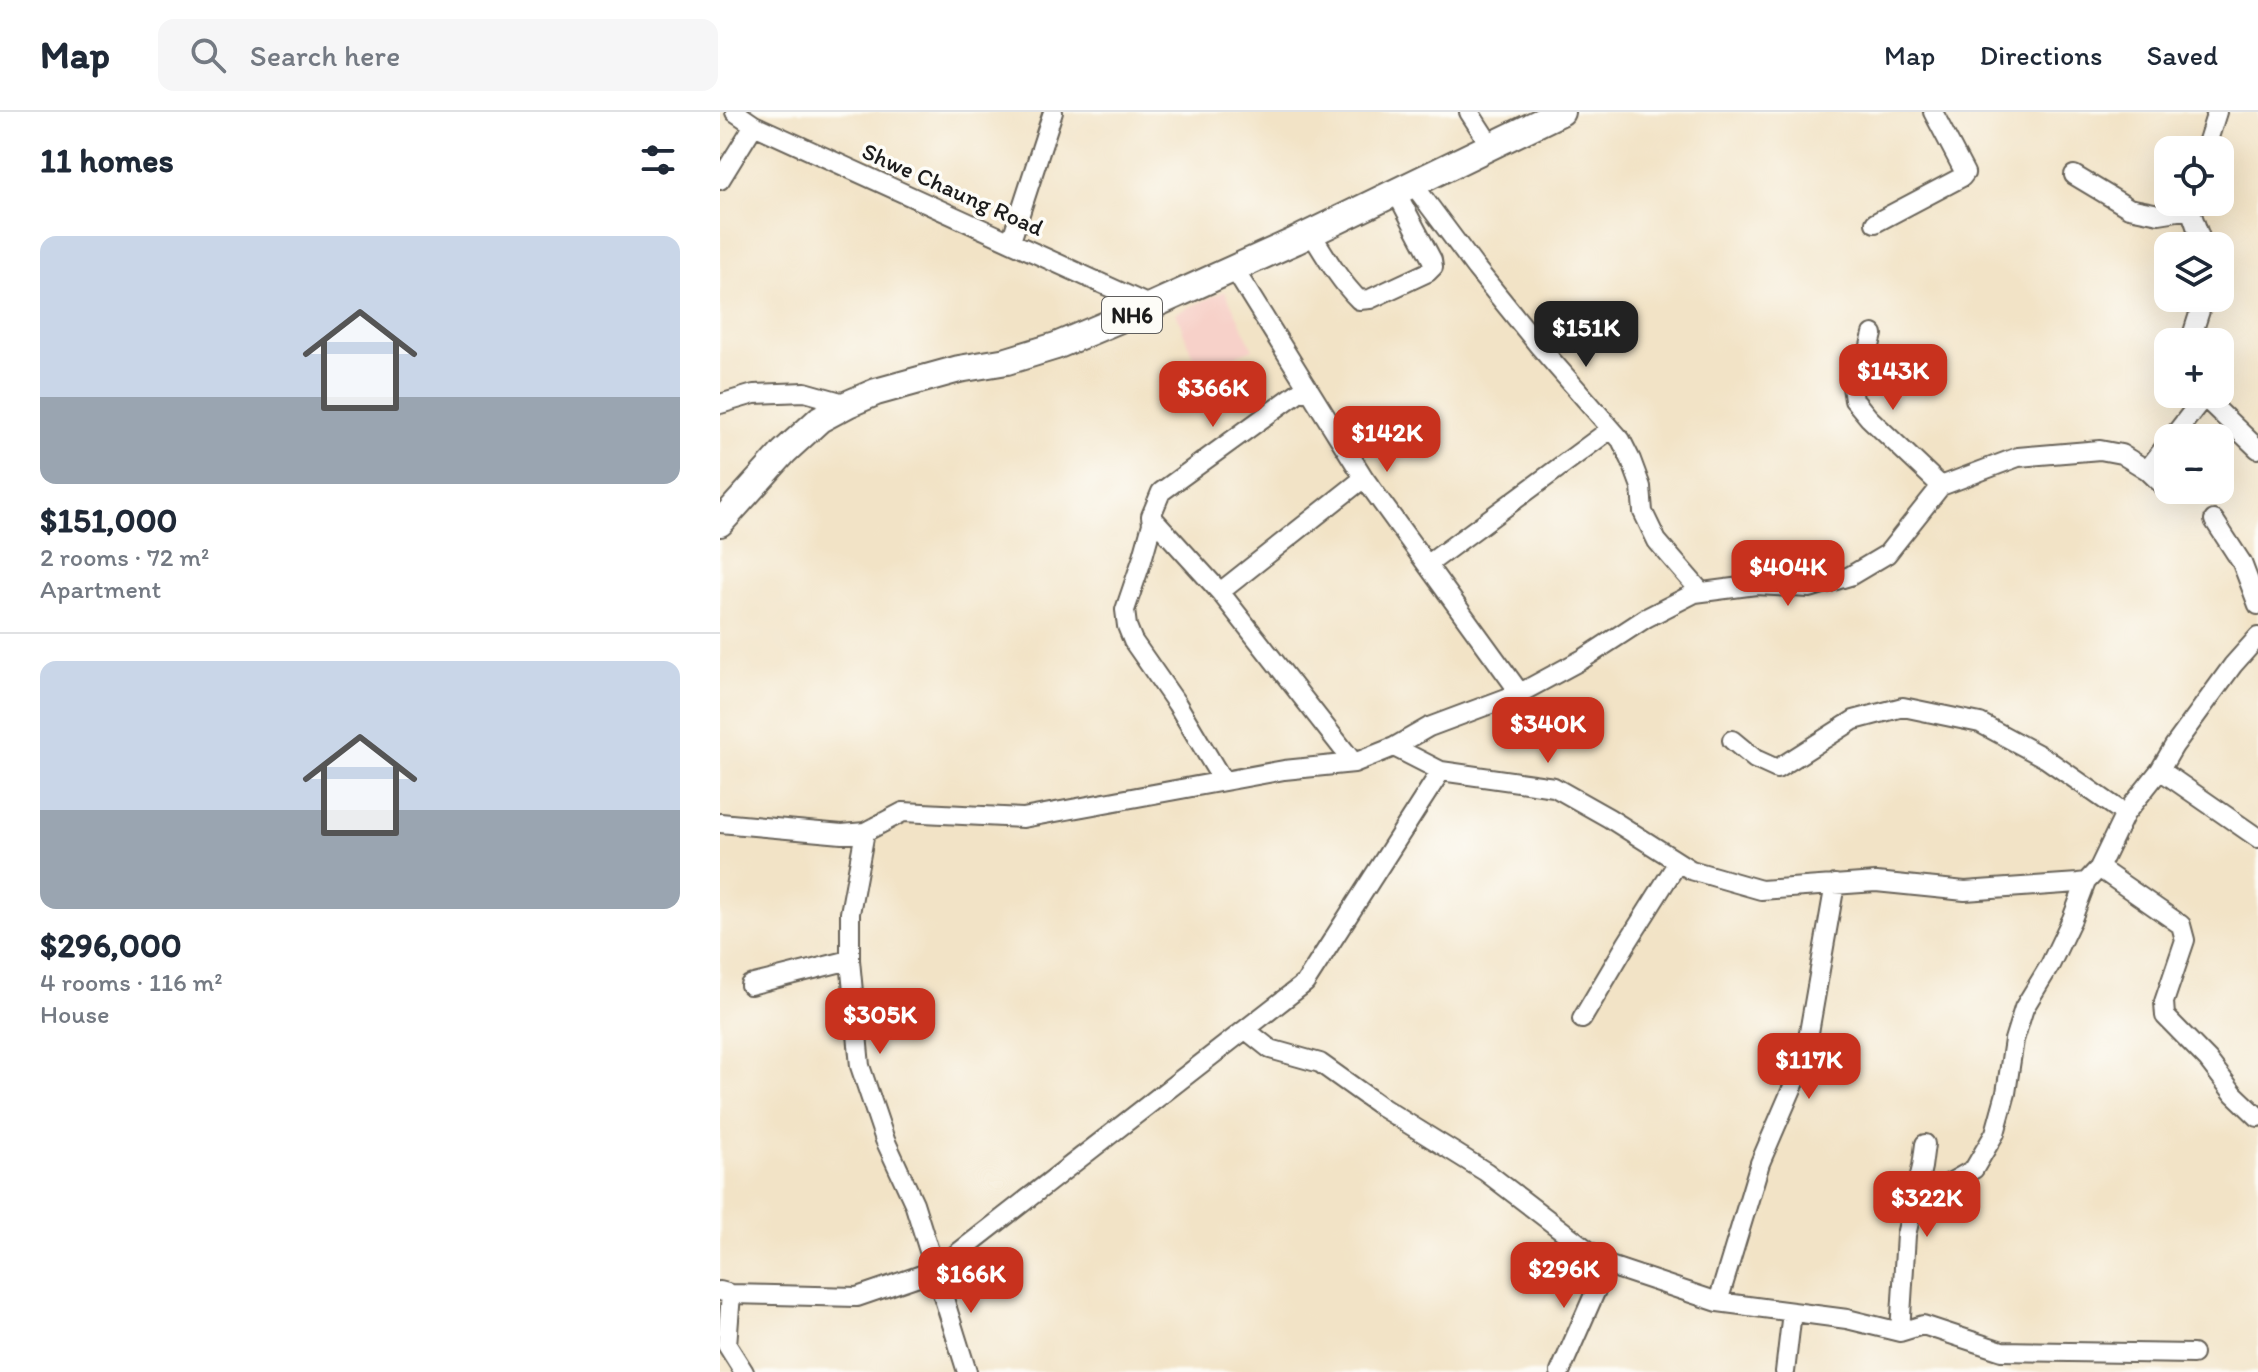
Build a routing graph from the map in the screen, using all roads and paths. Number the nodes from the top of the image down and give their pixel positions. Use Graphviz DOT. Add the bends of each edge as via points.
graph roads {
  1 [pos="737,112"];
  2 [pos="1053,112"];
  3 [pos="1469,112"];
  4 [pos="1561,112"];
  5 [pos="1933,112"];
  6 [pos="2217,112"];
  7 [pos="754,125"];
  8 [pos="2209,136"];
  9 [pos="1491,146"];
  10 [pos="2074,175"];
  11 [pos="720,180"];
  12 [pos="1404,188"];
  13 [pos="2154,213"];
  14 [pos="1875,223"];
  15 [pos="1311,233"];
  16 [pos="1011,241"];
  17 [pos="1234,269"];
  18 [pos="1151,306"];
  19 [pos="1873,334"];
  20 [pos="1307,386"];
  21 [pos="720,404"];
  22 [pos="848,404"];
  23 [pos="2215,408"];
  24 [pos="1611,429"];
  25 [pos="2258,449"];
  26 [pos="2154,461"];
  27 [pos="2147,470"];
  28 [pos="2154,476"];
  29 [pos="1364,478"];
  30 [pos="1941,486"];
  31 [pos="1151,516"];
  32 [pos="2214,520"];
  33 [pos="720,523"];
  34 [pos="1427,565"];
  35 [pos="1220,592"];
  36 [pos="1701,592"];
  37 [pos="2258,605"];
  38 [pos="2258,637"];
  39 [pos="1520,693"];
  40 [pos="1732,740"];
  41 [pos="1394,747"];
  42 [pos="1354,763"];
  43 [pos="2160,770"];
  44 [pos="1441,771"];
  45 [pos="1223,781"];
  46 [pos="2125,814"];
  47 [pos="720,823"];
  48 [pos="865,832"];
  49 [pos="2258,838"];
  50 [pos="1678,862"];
  51 [pos="2092,875"];
  52 [pos="1835,884"];
  53 [pos="850,960"];
  54 [pos="750,985"];
  55 [pos="1582,1019"];
  56 [pos="1246,1030"];
  57 [pos="2258,1117"];
  58 [pos="1925,1144"];
  59 [pos="1914,1203"];
  60 [pos="1607,1265"];
  61 [pos="936,1270"];
  62 [pos="725,1293"];
  63 [pos="1718,1302"];
  64 [pos="1792,1312"];
  65 [pos="1900,1332"];
  66 [pos="2193,1354"];
  67 [pos="744,1372"];
  68 [pos="967,1372"];
  69 [pos="1560,1372"];
  70 [pos="1785,1372"];
  1 -- 7 [label="street, Shwe Chaung Road"];
  2 -- 16 [label="street"];
  3 -- 9 [label="street"];
  4 -- 9 [label="highway, NH6"];
  5 -- 14 [label="street" via="1965,173"];
  6 -- 8 [label="street"];
  7 -- 11 [label="street"];
  7 -- 16 [label="street, Shwe Chaung Road"];
  9 -- 12 [label="highway, NH6"];
  10 -- 13 [label="street" via="2129,208"];
  12 -- 15 [label="highway, NH6"];
  12 -- 15 [label="street" via="1432,260 1428,272 1359,300"];
  12 -- 24 [label="street"];
  15 -- 17 [label="highway, NH6"];
  16 -- 18 [label="street, Shwe Chaung Road"];
  17 -- 18 [label="highway, NH6"];
  17 -- 20 [label="street"];
  18 -- 22 [label="highway, NH6" via="1056,346 876,392"];
  19 -- 30 [label="street" via="1867,358 1851,380 1854,400"];
  20 -- 29 [label="street"];
  20 -- 31 [label="street" via="1161,492"];
  21 -- 22 [label="street" via="754,394 805,392"];
  22 -- 33 [label="highway, NH6" via="820,419 784,452"];
  23 -- 25 [label="street"];
  24 -- 34 [label="street"];
  24 -- 36 [label="street" via="1631,460 1643,512 1657,541"];
  26 -- 27 [label="street"];
  27 -- 28 [label="street"];
  27 -- 30 [label="street" via="2121,454 2100,450 2018,457"];
  29 -- 34 [label="street"];
  29 -- 35 [label="street"];
  30 -- 36 [label="street" via="1887,554 1850,576 1810,588 1756,585"];
  31 -- 35 [label="street"];
  31 -- 45 [label="street" via="1125,610 1127,626"];
  32 -- 37 [label="street" via="2242,563"];
  34 -- 39 [label="street"];
  35 -- 42 [label="street"];
  36 -- 39 [label="street" via="1646,618"];
  38 -- 43 [label="street"];
  39 -- 41 [label="street" via="1429,727"];
  40 -- 46 [label="street" via="1777,769 1854,720 1903,707 1980,723 2045,758"];
  41 -- 42 [label="street"];
  41 -- 44 [label="street"];
  42 -- 45 [label="street"];
  43 -- 46 [label="street"];
  43 -- 49 [label="street"];
  44 -- 50 [label="street" via="1554,787"];
  44 -- 56 [label="street" via="1305,983"];
  45 -- 48 [label="street" via="1023,818 903,812"];
  46 -- 51 [label="street"];
  47 -- 48 [label="street"];
  48 -- 53 [label="street" via="850,913"];
  50 -- 52 [label="street" via="1761,890"];
  50 -- 55 [label="street"];
  51 -- 52 [label="street" via="1965,891 1876,882"];
  51 -- 57 [label="street" via="2181,925 2185,940 2164,1002 2165,1016"];
  51 -- 59 [label="street" via="2024,1008 1995,1133 1974,1169"];
  52 -- 63 [label="street" via="1804,1061 1760,1163"];
  53 -- 54 [label="street"];
  53 -- 61 [label="street" via="860,1066"];
  56 -- 60 [label="street" via="1270,1049 1320,1063 1486,1172"];
  56 -- 61 [label="street"];
  58 -- 59 [label="street"];
  59 -- 65 [label="street" via="1906,1235"];
  60 -- 63 [label="street"];
  60 -- 69 [label="street"];
  61 -- 62 [label="street" via="857,1297"];
  61 -- 68 [label="street"];
  62 -- 67 [label="street" via="727,1345"];
  63 -- 64 [label="street"];
  64 -- 65 [label="street"];
  64 -- 70 [label="street"];
  65 -- 66 [label="street" via="1923,1325 2002,1351"];
}
